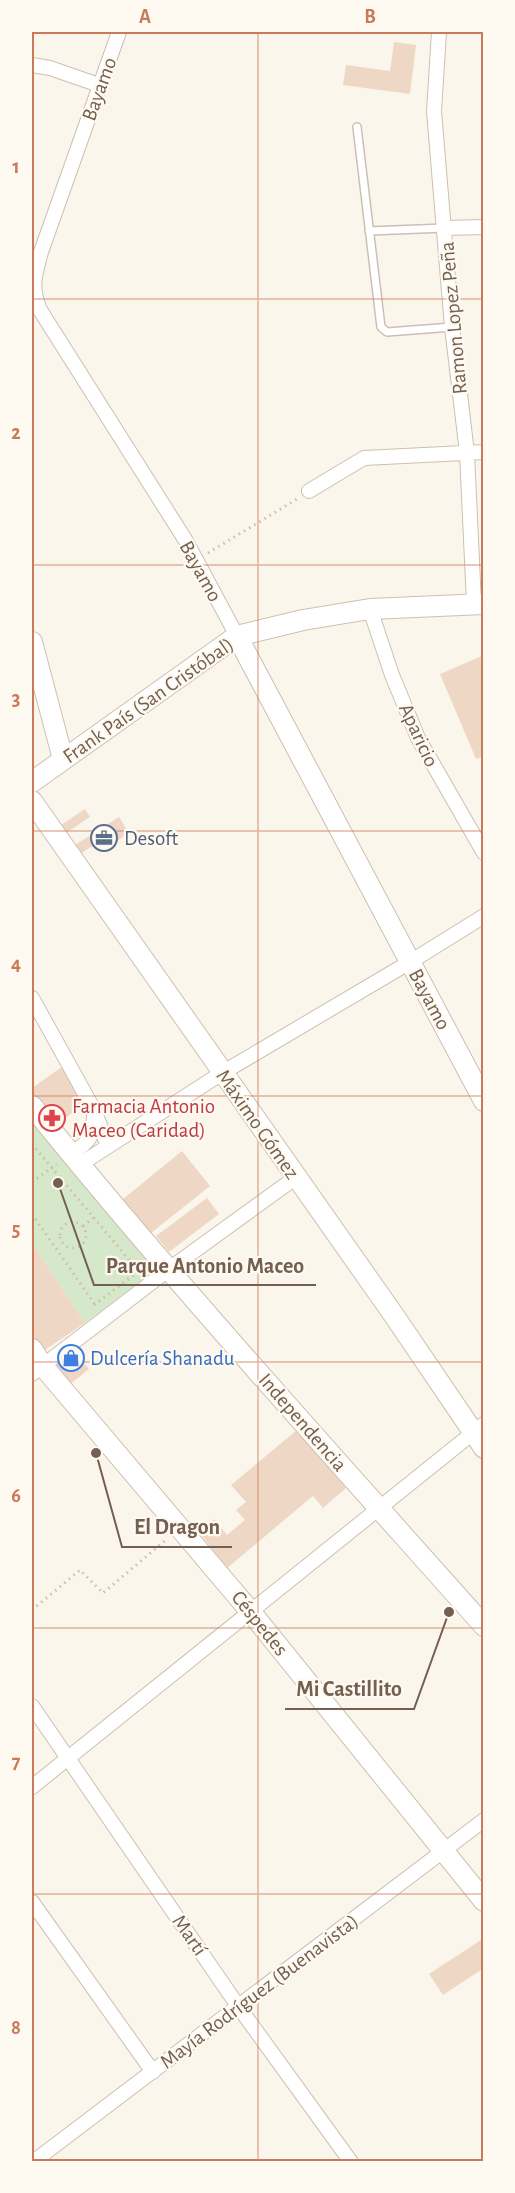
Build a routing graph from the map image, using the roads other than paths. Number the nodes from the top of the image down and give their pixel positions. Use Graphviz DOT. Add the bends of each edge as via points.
graph roads {
  1 [pos="119,32"];
  2 [pos="440,32"];
  3 [pos="32,65"];
  4 [pos="99,85"];
  5 [pos="357,127"];
  6 [pos="483,227"];
  7 [pos="445,228"];
  8 [pos="369,231"];
  9 [pos="36,311"];
  10 [pos="452,327"];
  11 [pos="483,452"];
  12 [pos="466,453"];
  13 [pos="309,491"];
  14 [pos="479,604"];
  15 [pos="370,609"];
  16 [pos="237,636"];
  17 [pos="32,642"];
  18 [pos="63,759"];
  19 [pos="32,782"];
  20 [pos="32,801"];
  21 [pos="483,853"];
  22 [pos="483,916"];
  23 [pos="410,962"];
  24 [pos="32,999"];
  25 [pos="222,1073"];
  26 [pos="477,1074"];
  27 [pos="483,1101"];
  28 [pos="32,1106"];
  29 [pos="94,1110"];
  30 [pos="108,1146"];
  31 [pos="75,1159"];
  32 [pos="295,1178"];
  33 [pos="168,1270"];
  34 [pos="35,1363"];
  35 [pos="480,1435"];
  36 [pos="379,1508"];
  37 [pos="250,1611"];
  38 [pos="483,1626"];
  39 [pos="32,1706"];
  40 [pos="68,1758"];
  41 [pos="32,1787"];
  42 [pos="483,1820"];
  43 [pos="444,1851"];
  44 [pos="483,1901"];
  45 [pos="32,1902"];
  46 [pos="238,2006"];
  47 [pos="153,2072"];
  48 [pos="33,2162"];
  49 [pos="351,2162"];
  1 -- 4 [label="street, Bayamo"];
  2 -- 7 [label="street, Ramon Lopez Peña" via="434,111"];
  3 -- 4 [label="street"];
  4 -- 9 [label="street, Bayamo" via="41,252 34,281"];
  5 -- 8 [label="lane"];
  6 -- 7 [label="street"];
  7 -- 8 [label="lane"];
  7 -- 10 [label="street, Ramon Lopez Peña"];
  8 -- 10 [label="lane" via="383,330"];
  9 -- 16 [label="street, Bayamo" via="196,560"];
  10 -- 12 [label="street, Ramon Lopez Peña"];
  11 -- 12 [label="street"];
  12 -- 13 [label="street" via="364,458"];
  12 -- 14 [label="street, Ramon Lopez Peña"];
  14 -- 15 [label="street, Frank País (San Cristóbal)"];
  15 -- 16 [label="street, Frank País (San Cristóbal)"];
  15 -- 21 [label="street, Aparicio" via="418,738"];
  16 -- 18 [label="street, Frank País (San Cristóbal)"];
  16 -- 23 [label="street, Bayamo"];
  17 -- 18 [label="street"];
  18 -- 19 [label="street, Frank País (San Cristóbal)"];
  20 -- 25 [label="street, Máximo Gómez"];
  22 -- 23 [label="street"];
  23 -- 25 [label="street"];
  23 -- 26 [label="street, Bayamo"];
  24 -- 29 [label="street"];
  25 -- 30 [label="street"];
  25 -- 32 [label="street, Máximo Gómez"];
  26 -- 27 [label="street, Bayamo"];
  28 -- 31 [label="street, Independencia"];
  29 -- 30 [label="street"];
  29 -- 31 [label="street" via="94,1130"];
  30 -- 31 [label="street"];
  31 -- 33 [label="street, Independencia"];
  32 -- 33 [label="street"];
  32 -- 35 [label="street, Máximo Gómez"];
  33 -- 34 [label="street" via="105,1319"];
  33 -- 36 [label="street, Independencia"];
  34 -- 37 [label="street, Céspedes"];
  35 -- 36 [label="street"];
  36 -- 37 [label="street"];
  36 -- 38 [label="street, Independencia"];
  37 -- 40 [label="street"];
  37 -- 43 [label="street, Céspedes"];
  39 -- 40 [label="street, Martí"];
  40 -- 41 [label="street"];
  40 -- 46 [label="street, Martí"];
  42 -- 43 [label="street, Mayía Rodríguez (Buenavista)"];
  43 -- 44 [label="street, Céspedes"];
  43 -- 46 [label="street, Mayía Rodríguez (Buenavista)"];
  45 -- 47 [label="street"];
  46 -- 47 [label="street, Mayía Rodríguez (Buenavista)"];
  46 -- 49 [label="street, Martí"];
  47 -- 48 [label="street, Mayía Rodríguez (Buenavista)"];
}
